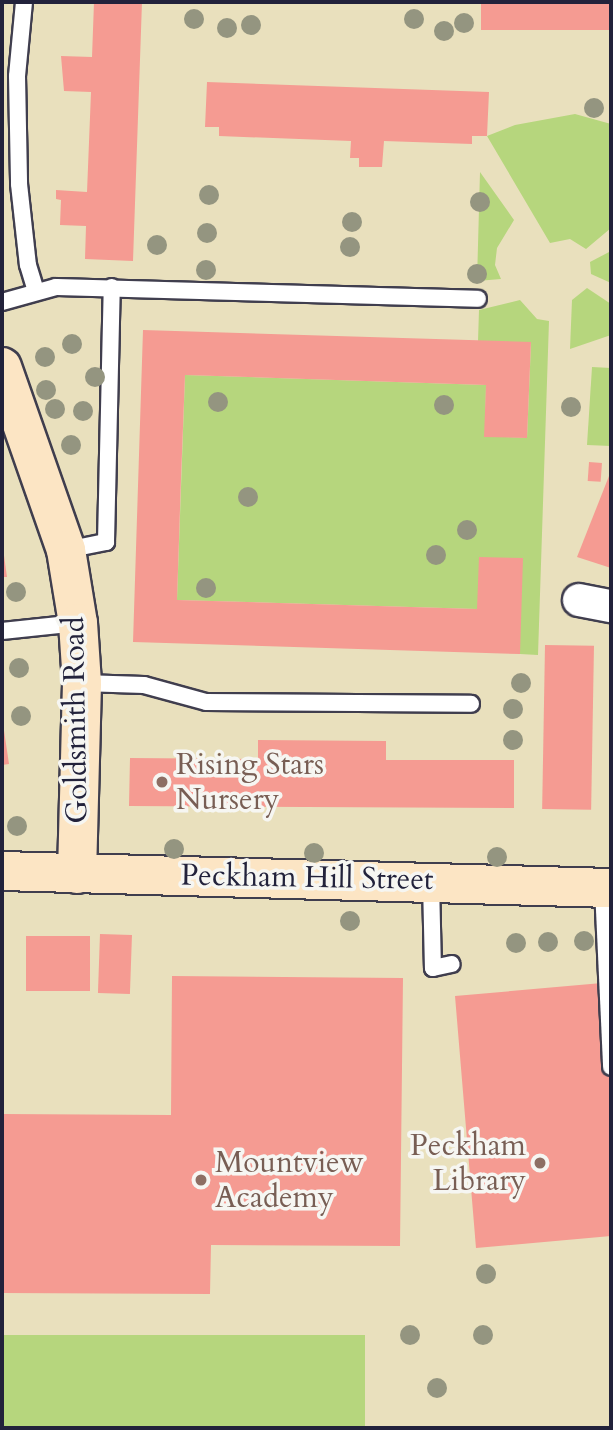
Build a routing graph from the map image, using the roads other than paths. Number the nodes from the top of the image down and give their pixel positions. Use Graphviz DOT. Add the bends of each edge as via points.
graph roads {
  1 [pos="24,2"];
  2 [pos="112,287"];
  3 [pos="36,291"];
  4 [pos="478,299"];
  5 [pos="2,302"];
  6 [pos="2,368"];
  7 [pos="66,550"];
  8 [pos="579,600"];
  9 [pos="611,606"];
  10 [pos="78,623"];
  11 [pos="2,631"];
  12 [pos="82,683"];
  13 [pos="471,704"];
  14 [pos="2,871"];
  15 [pos="77,874"];
  16 [pos="431,882"];
  17 [pos="607,888"];
  18 [pos="452,964"];
  19 [pos="611,1067"];
  1 -- 3 [label="lane" via="17,76 19,184 28,265"];
  2 -- 3 [label="lane"];
  2 -- 4 [label="lane"];
  2 -- 7 [label="lane" via="106,542"];
  3 -- 5 [label="lane"];
  6 -- 7 [label="main road, Goldsmith Road"];
  7 -- 10 [label="main road, Goldsmith Road"];
  8 -- 9 [label="street"];
  10 -- 11 [label="lane"];
  10 -- 12 [label="main road, Goldsmith Road"];
  12 -- 13 [label="lane" via="144,685 206,702"];
  12 -- 15 [label="main road, Goldsmith Road"];
  14 -- 15 [label="main road, Peckham Hill Street"];
  15 -- 16 [label="main road, Peckham Hill Street"];
  16 -- 17 [label="main road, Peckham Hill Street"];
  16 -- 18 [label="lane" via="433,968"];
  17 -- 19 [label="lane"];
}
